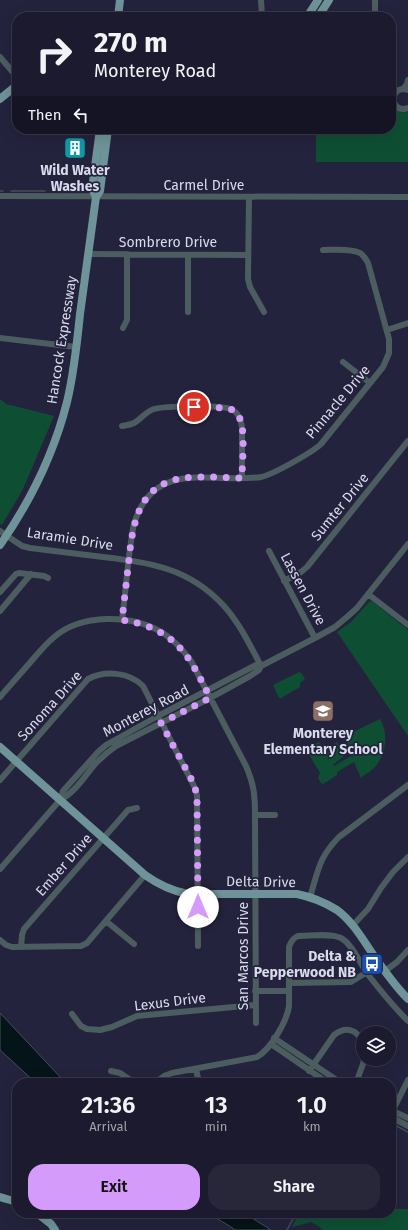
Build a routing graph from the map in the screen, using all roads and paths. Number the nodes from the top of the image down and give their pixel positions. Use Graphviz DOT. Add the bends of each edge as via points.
graph roads {
  1 [pos="120,0"];
  2 [pos="261,0"];
  3 [pos="318,0"];
  4 [pos="325,0"];
  5 [pos="329,0"];
  6 [pos="375,0"];
  7 [pos="119,12"];
  8 [pos="262,12"];
  9 [pos="310,12"];
  10 [pos="320,12"];
  11 [pos="321,12"];
  12 [pos="375,12"];
  13 [pos="0,57"];
  14 [pos="12,71"];
  15 [pos="408,80"];
  16 [pos="12,89"];
  17 [pos="403,90"];
  18 [pos="0,99"];
  19 [pos="396,106"];
  20 [pos="408,108"];
  21 [pos="99,134"];
  22 [pos="107,134"];
  23 [pos="0,196"];
  24 [pos="96,197"];
  25 [pos="249,197"];
  26 [pos="408,197"];
  27 [pos="323,250"];
  28 [pos="88,254"];
  29 [pos="127,254"];
  30 [pos="188,254"];
  31 [pos="248,255"];
  32 [pos="188,312"];
  33 [pos="264,312"];
  34 [pos="408,324"];
  35 [pos="123,328"];
  36 [pos="387,330"];
  37 [pos="0,338"];
  38 [pos="76,347"];
  39 [pos="343,362"];
  40 [pos="370,383"];
  41 [pos="122,426"];
  42 [pos="408,441"];
  43 [pos="242,478"];
  44 [pos="3,534"];
  45 [pos="0,545"];
  46 [pos="408,545"];
  47 [pos="269,551"];
  48 [pos="129,560"];
  49 [pos="31,574"];
  50 [pos="48,578"];
  51 [pos="284,581"];
  52 [pos="0,592"];
  53 [pos="368,594"];
  54 [pos="0,611"];
  55 [pos="122,620"];
  56 [pos="408,626"];
  57 [pos="315,638"];
  58 [pos="261,666"];
  59 [pos="207,691"];
  60 [pos="0,697"];
  61 [pos="210,698"];
  62 [pos="158,716"];
  63 [pos="161,723"];
  64 [pos="0,747"];
  65 [pos="16,761"];
  66 [pos="0,780"];
  67 [pos="408,785"];
  68 [pos="60,800"];
  69 [pos="137,808"];
  70 [pos="255,815"];
  71 [pos="275,815"];
  72 [pos="104,838"];
  73 [pos="408,857"];
  74 [pos="0,869"];
  75 [pos="145,874"];
  76 [pos="198,894"];
  77 [pos="255,894"];
  78 [pos="310,897"];
  79 [pos="106,921"];
  80 [pos="353,925"];
  81 [pos="0,940"];
  82 [pos="134,944"];
  83 [pos="198,946"];
  84 [pos="21,947"];
  85 [pos="408,950"];
  86 [pos="385,971"];
  87 [pos="367,972"];
  88 [pos="289,983"];
  89 [pos="255,991"];
  90 [pos="289,991"];
  91 [pos="408,999"];
  92 [pos="255,1005"];
  93 [pos="72,1014"];
  94 [pos="408,1021"];
  95 [pos="256,1023"];
  96 [pos="356,1033"];
  97 [pos="274,1038"];
  98 [pos="271,1044"];
  99 [pos="313,1065"];
  100 [pos="362,1066"];
  101 [pos="196,1068"];
  102 [pos="111,1071"];
  103 [pos="309,1071"];
  104 [pos="128,1078"];
  105 [pos="161,1078"];
  106 [pos="198,1078"];
  107 [pos="320,1078"];
  108 [pos="331,1078"];
  109 [pos="358,1078"];
  110 [pos="408,1080"];
  111 [pos="396,1103"];
  112 [pos="396,1114"];
  113 [pos="396,1117"];
  114 [pos="408,1118"];
  115 [pos="408,1126"];
  116 [pos="0,1197"];
  117 [pos="12,1201"];
  118 [pos="43,1218"];
  119 [pos="55,1230"];
  1 -- 7 [label="main road"];
  2 -- 8 [label="street"];
  3 -- 9 [label="main road"];
  4 -- 10 [label="main road"];
  5 -- 11 [label="main road"];
  6 -- 12 [label="street"];
  13 -- 14 [label="street"];
  15 -- 17 [label="street"];
  16 -- 18 [label="main road"];
  19 -- 20 [label="street" via="401,109"];
  21 -- 24 [label="main road, Hancock Expressway" via="92,189"];
  22 -- 24 [label="main road, Hancock Expressway" via="100,191"];
  23 -- 24 [label="street, Carmel Drive"];
  24 -- 25 [label="street, Carmel Drive"];
  24 -- 28 [label="main road, Hancock Expressway"];
  25 -- 26 [label="street, Carmel Drive"];
  25 -- 31 [label="street"];
  27 -- 36 [label="street, Pinnacle Drive" via="353,251 365,258"];
  28 -- 29 [label="street, Sombrero Drive"];
  28 -- 38 [label="main road, Hancock Expressway"];
  29 -- 30 [label="street, Sombrero Drive"];
  29 -- 35 [label="street" via="127,320"];
  30 -- 31 [label="street, Sombrero Drive"];
  30 -- 32 [label="street"];
  31 -- 33 [label="street" via="250,287"];
  34 -- 36 [label="street"];
  36 -- 40 [label="street, Pinnacle Drive" via="390,346 387,359"];
  37 -- 38 [label="street"];
  38 -- 44 [label="main road, Hancock Expressway" via="69,392 54,441 33,491"];
  39 -- 40 [label="street"];
  40 -- 43 [label="street, Pinnacle Drive" via="317,448 265,476"];
  41 -- 43 [label="street" via="135,423 146,413 160,407 231,409 239,416 242,428"];
  42 -- 51 [label="street, Sumter Drive" via="314,559 301,572"];
  43 -- 48 [label="street, Pinnacle Drive" via="185,478 159,487 150,494 138,512"];
  44 -- 45 [label="main road, Hancock Expressway"];
  44 -- 48 [label="street, Laramie Drive" via="30,548"];
  46 -- 53 [label="street, Monterey Road"];
  47 -- 51 [label="street, Lassen Drive"];
  48 -- 55 [label="street, Pinnacle Drive"];
  48 -- 58 [label="street, Laramie Drive" via="176,572 211,593 238,624"];
  49 -- 50 [label="street"];
  49 -- 52 [label="street" via="16,574"];
  49 -- 54 [label="street"];
  51 -- 57 [label="street, Lassen Drive"];
  53 -- 56 [label="street"];
  53 -- 57 [label="street, Monterey Road" via="335,627"];
  55 -- 59 [label="street, San Marcos Drive" via="154,628 173,640 191,661"];
  55 -- 60 [label="street, San Marcos Drive" via="98,619 76,624 64,630 53,637"];
  57 -- 58 [label="street, Monterey Road"];
  58 -- 59 [label="street, Monterey Road" via="256,665"];
  58 -- 61 [label="street, Monterey Road" via="259,670"];
  59 -- 61 [label="street, San Marcos Drive"];
  59 -- 62 [label="street, Monterey Road"];
  61 -- 63 [label="street, Monterey Road"];
  61 -- 70 [label="street, San Marcos Drive" via="251,776 255,793"];
  62 -- 63 [label="street, Sonoma Drive"];
  62 -- 65 [label="street, Sonoma Drive" via="139,682 122,675 100,674 88,679"];
  62 -- 68 [label="street, Monterey Road" via="106,745 63,792"];
  63 -- 68 [label="street, Monterey Road" via="106,753 68,796"];
  63 -- 76 [label="street, Sonoma Drive" via="196,790"];
  64 -- 65 [label="main road, Delta Drive"];
  65 -- 66 [label="street, Sonoma Drive"];
  65 -- 68 [label="main road, Delta Drive"];
  67 -- 78 [label="street" via="343,833 331,845 321,861"];
  68 -- 72 [label="main road, Delta Drive"];
  68 -- 74 [label="street, Monterey Road"];
  69 -- 72 [label="street, Ember Drive" via="128,810"];
  70 -- 71 [label="street"];
  70 -- 77 [label="street, San Marcos Drive"];
  72 -- 75 [label="main road, Delta Drive"];
  72 -- 84 [label="street, Ember Drive" via="24,929"];
  73 -- 80 [label="street" via="393,872 368,909"];
  75 -- 76 [label="main road, Delta Drive" via="168,889"];
  75 -- 79 [label="street"];
  76 -- 77 [label="main road, Delta Drive"];
  76 -- 83 [label="street, Sonoma Drive"];
  77 -- 78 [label="main road, Delta Drive" via="297,894"];
  77 -- 89 [label="street, San Marcos Drive"];
  78 -- 80 [label="main road, Delta Drive" via="338,911"];
  79 -- 82 [label="street"];
  79 -- 84 [label="street" via="87,943 81,946"];
  80 -- 86 [label="main road, Delta Drive"];
  81 -- 84 [label="street" via="6,945"];
  85 -- 86 [label="street"];
  86 -- 91 [label="main road, Delta Drive"];
  87 -- 88 [label="street" via="351,982"];
  87 -- 88 [label="street" via="342,938 298,936 290,942 289,947"];
  87 -- 94 [label="street"];
  88 -- 90 [label="street"];
  89 -- 90 [label="street"];
  89 -- 92 [label="street, San Marcos Drive"];
  90 -- 97 [label="street" via="288,1013"];
  92 -- 93 [label="street, Lexus Drive" via="137,1016 100,1030 81,1026"];
  92 -- 95 [label="street, San Marcos Drive"];
  96 -- 99 [label="street" via="343,1030 334,1035"];
  97 -- 98 [label="street"];
  97 -- 99 [label="street"];
  98 -- 101 [label="street" via="257,1057"];
  98 -- 103 [label="street"];
  99 -- 103 [label="street"];
  99 -- 108 [label="street"];
  100 -- 109 [label="street"];
  101 -- 105 [label="street"];
  101 -- 106 [label="street"];
  102 -- 104 [label="street" via="120,1072"];
  103 -- 107 [label="street"];
  110 -- 111 [label="street"];
  112 -- 114 [label="street"];
  113 -- 115 [label="street"];
  116 -- 117 [label="main road"];
  118 -- 119 [label="main road"];
}
